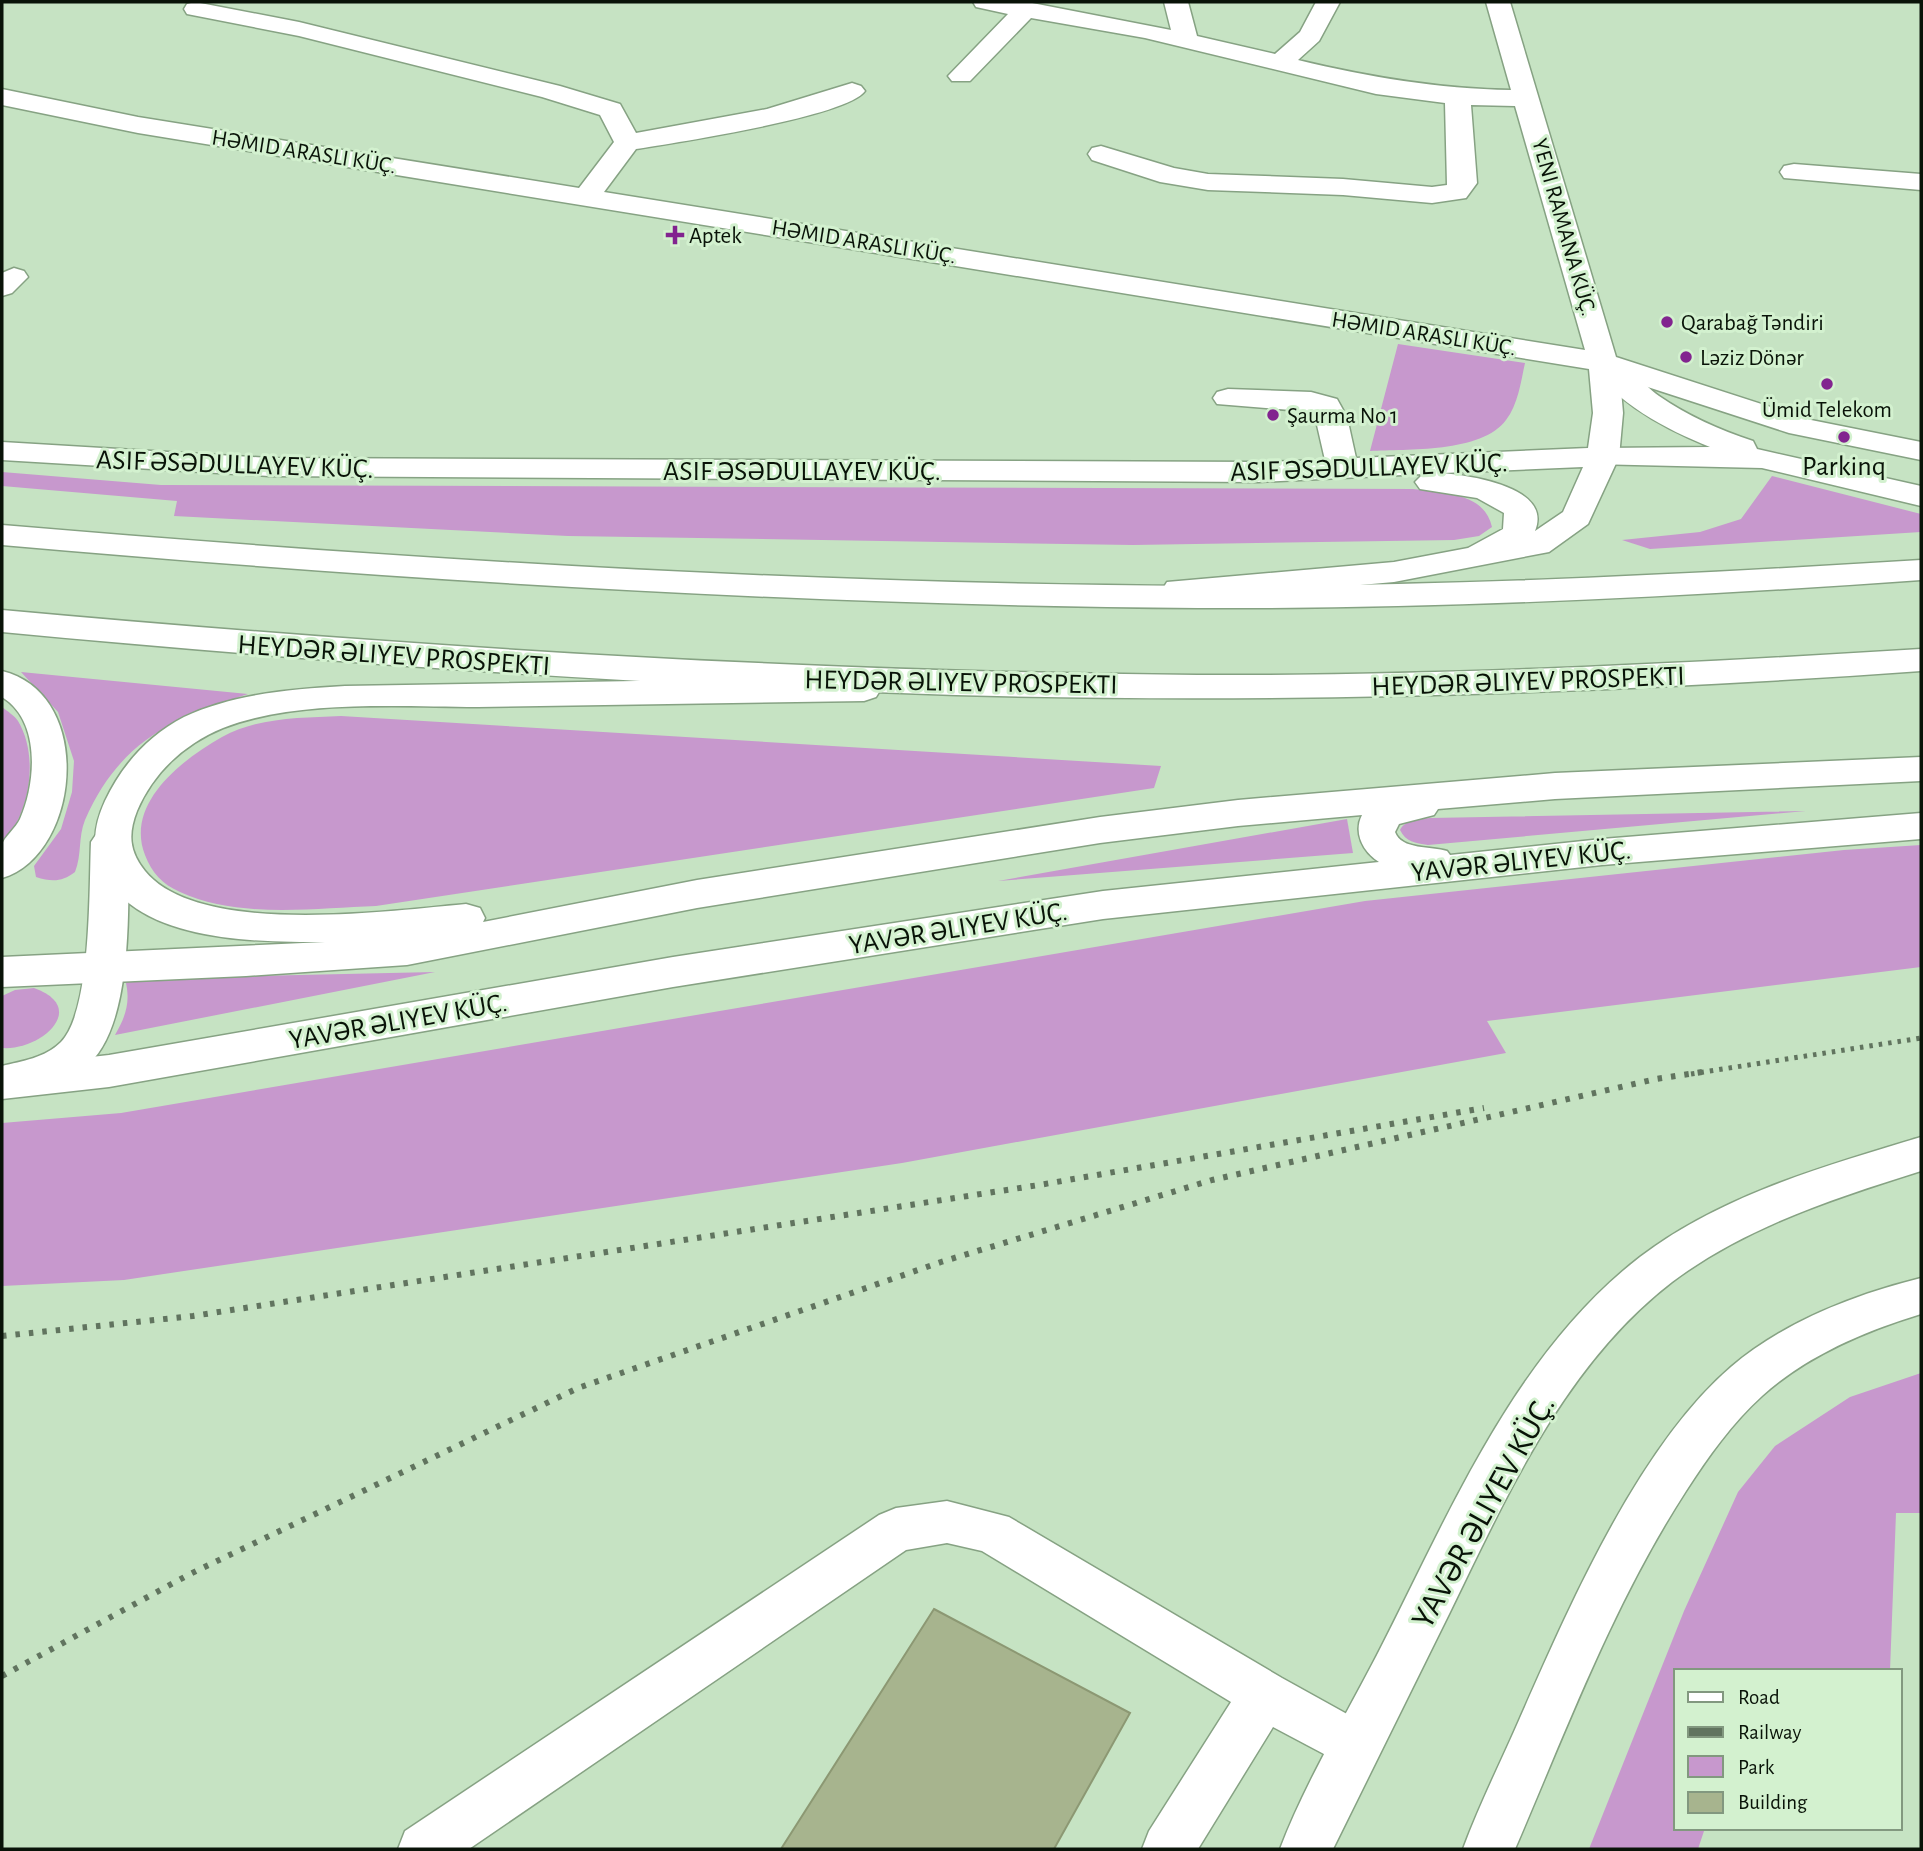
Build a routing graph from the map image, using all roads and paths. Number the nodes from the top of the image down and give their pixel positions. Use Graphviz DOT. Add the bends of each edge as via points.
graph roads {
  1 [pos="985,2"];
  2 [pos="1175,2"];
  3 [pos="1328,2"];
  4 [pos="1498,2"];
  5 [pos="196,9"];
  6 [pos="1027,9"];
  7 [pos="1186,41"];
  8 [pos="1279,64"];
  9 [pos="961,76"];
  10 [pos="852,92"];
  11 [pos="2,97"];
  12 [pos="1459,97"];
  13 [pos="1528,98"];
  14 [pos="626,142"];
  15 [pos="1101,154"];
  16 [pos="1794,172"];
  17 [pos="1921,182"];
  18 [pos="587,196"];
  19 [pos="1603,362"];
  20 [pos="1228,398"];
  21 [pos="2,451"];
  22 [pos="1921,451"];
  23 [pos="1603,457"];
  24 [pos="1807,468"];
  25 [pos="1343,469"];
  26 [pos="1258,472"];
  27 [pos="1921,496"];
  28 [pos="2,535"];
  29 [pos="1443,565"];
  30 [pos="1921,570"];
  31 [pos="1097,597"];
  32 [pos="2,621"];
  33 [pos="1921,660"];
  34 [pos="2,682"];
  35 [pos="1046,686"];
  36 [pos="1921,769"];
  37 [pos="1555,786"];
  38 [pos="1921,826"];
  39 [pos="29,837"];
  40 [pos="110,842"];
  41 [pos="1602,852"];
  42 [pos="2,865"];
  43 [pos="2,892"];
  44 [pos="697,894"];
  45 [pos="103,966"];
  46 [pos="2,972"];
  47 [pos="2,1083"];
  48 [pos="1921,1154"];
  49 [pos="1921,1296"];
  50 [pos="1264,1695"];
  51 [pos="1356,1746"];
  52 [pos="424,1849"];
  53 [pos="1168,1849"];
  54 [pos="1306,1849"];
  55 [pos="1489,1849"];
  1 -- 6 [label="main road"];
  2 -- 7 [label="main road"];
  3 -- 8 [label="main road" via="1310,36"];
  4 -- 13 [label="main road, YENI RAMANA KÜÇ."];
  5 -- 14 [label="main road" via="299,29 596,103 611,110"];
  6 -- 7 [label="main road"];
  6 -- 9 [label="main road"];
  7 -- 8 [label="main road"];
  8 -- 12 [label="main road" via="1376,86"];
  10 -- 14 [label="main road" via="788,113"];
  11 -- 18 [label="main road" via="138,125"];
  12 -- 13 [label="main road"];
  12 -- 15 [label="main road" via="1463,183 1456,192 1432,195 1208,182 1170,176"];
  13 -- 19 [label="main road, YENI RAMANA KÜÇ."];
  14 -- 18 [label="main road"];
  16 -- 17 [label="main road"];
  18 -- 19 [label="main road"];
  19 -- 22 [label="main road" via="1842,437"];
  19 -- 23 [label="main road, YENI RAMANA KÜÇ." via="1608,413"];
  19 -- 24 [label="main road" via="1658,411 1731,444"];
  20 -- 25 [label="main road" via="1311,401 1325,406 1332,417"];
  21 -- 26 [label="main road, ASIF ƏSƏDULLAYEV KÜÇ." via="269,467"];
  23 -- 24 [label="main road, ASIF ƏSƏDULLAYEV KÜÇ." via="1729,456"];
  23 -- 25 [label="main road, ASIF ƏSƏDULLAYEV KÜÇ."];
  23 -- 29 [label="main road, YENI RAMANA KÜÇ." via="1577,517 1556,534 1537,545"];
  24 -- 27 [label="main road"];
  25 -- 26 [label="main road, ASIF ƏSƏDULLAYEV KÜÇ."];
  26 -- 29 [label="main road" via="1432,482 1472,487 1511,500 1522,521 1511,540"];
  28 -- 31 [label="main road" via="514,577"];
  29 -- 31 [label="main road"];
  30 -- 31 [label="main road" via="1446,593"];
  32 -- 35 [label="main road, HEYDƏR ƏLIYEV PROSPEKTI" via="209,642 669,673"];
  33 -- 35 [label="main road, HEYDƏR ƏLIYEV PROSPEKTI" via="1549,681"];
  34 -- 39 [label="main road" via="28,700 44,724 50,760 46,798"];
  35 -- 40 [label="main road" via="436,696 252,708 211,720 178,737 149,760 131,782"];
  36 -- 37 [label="main road"];
  37 -- 41 [label="main road" via="1404,808 1378,820 1377,838 1394,855 1430,860"];
  37 -- 44 [label="main road" via="1238,813 1100,830"];
  38 -- 41 [label="main road, YAVƏR ƏLIYEV KÜÇ."];
  39 -- 42 [label="main road"];
  39 -- 43 [label="main road"];
  40 -- 44 [label="main road" via="125,876 145,897 176,911 247,927 422,922"];
  40 -- 45 [label="main road"];
  41 -- 47 [label="main road, YAVƏR ƏLIYEV KÜÇ." via="1103,905 673,972 108,1071"];
  44 -- 45 [label="main road" via="407,951"];
  45 -- 46 [label="main road"];
  45 -- 47 [label="main road" via="94,1020 75,1053 59,1065"];
  48 -- 51 [label="main road, YAVƏR ƏLIYEV KÜÇ." via="1837,1180 1731,1225 1657,1270 1598,1322 1541,1399 1489,1484"];
  49 -- 55 [label="main road" via="1822,1335 1759,1371 1715,1412 1659,1490 1614,1566"];
  50 -- 51 [label="main road"];
  50 -- 52 [label="main road" via="992,1532 947,1521 897,1530"];
  50 -- 53 [label="main road"];
  51 -- 54 [label="main road, YAVƏR ƏLIYEV KÜÇ."];
}
